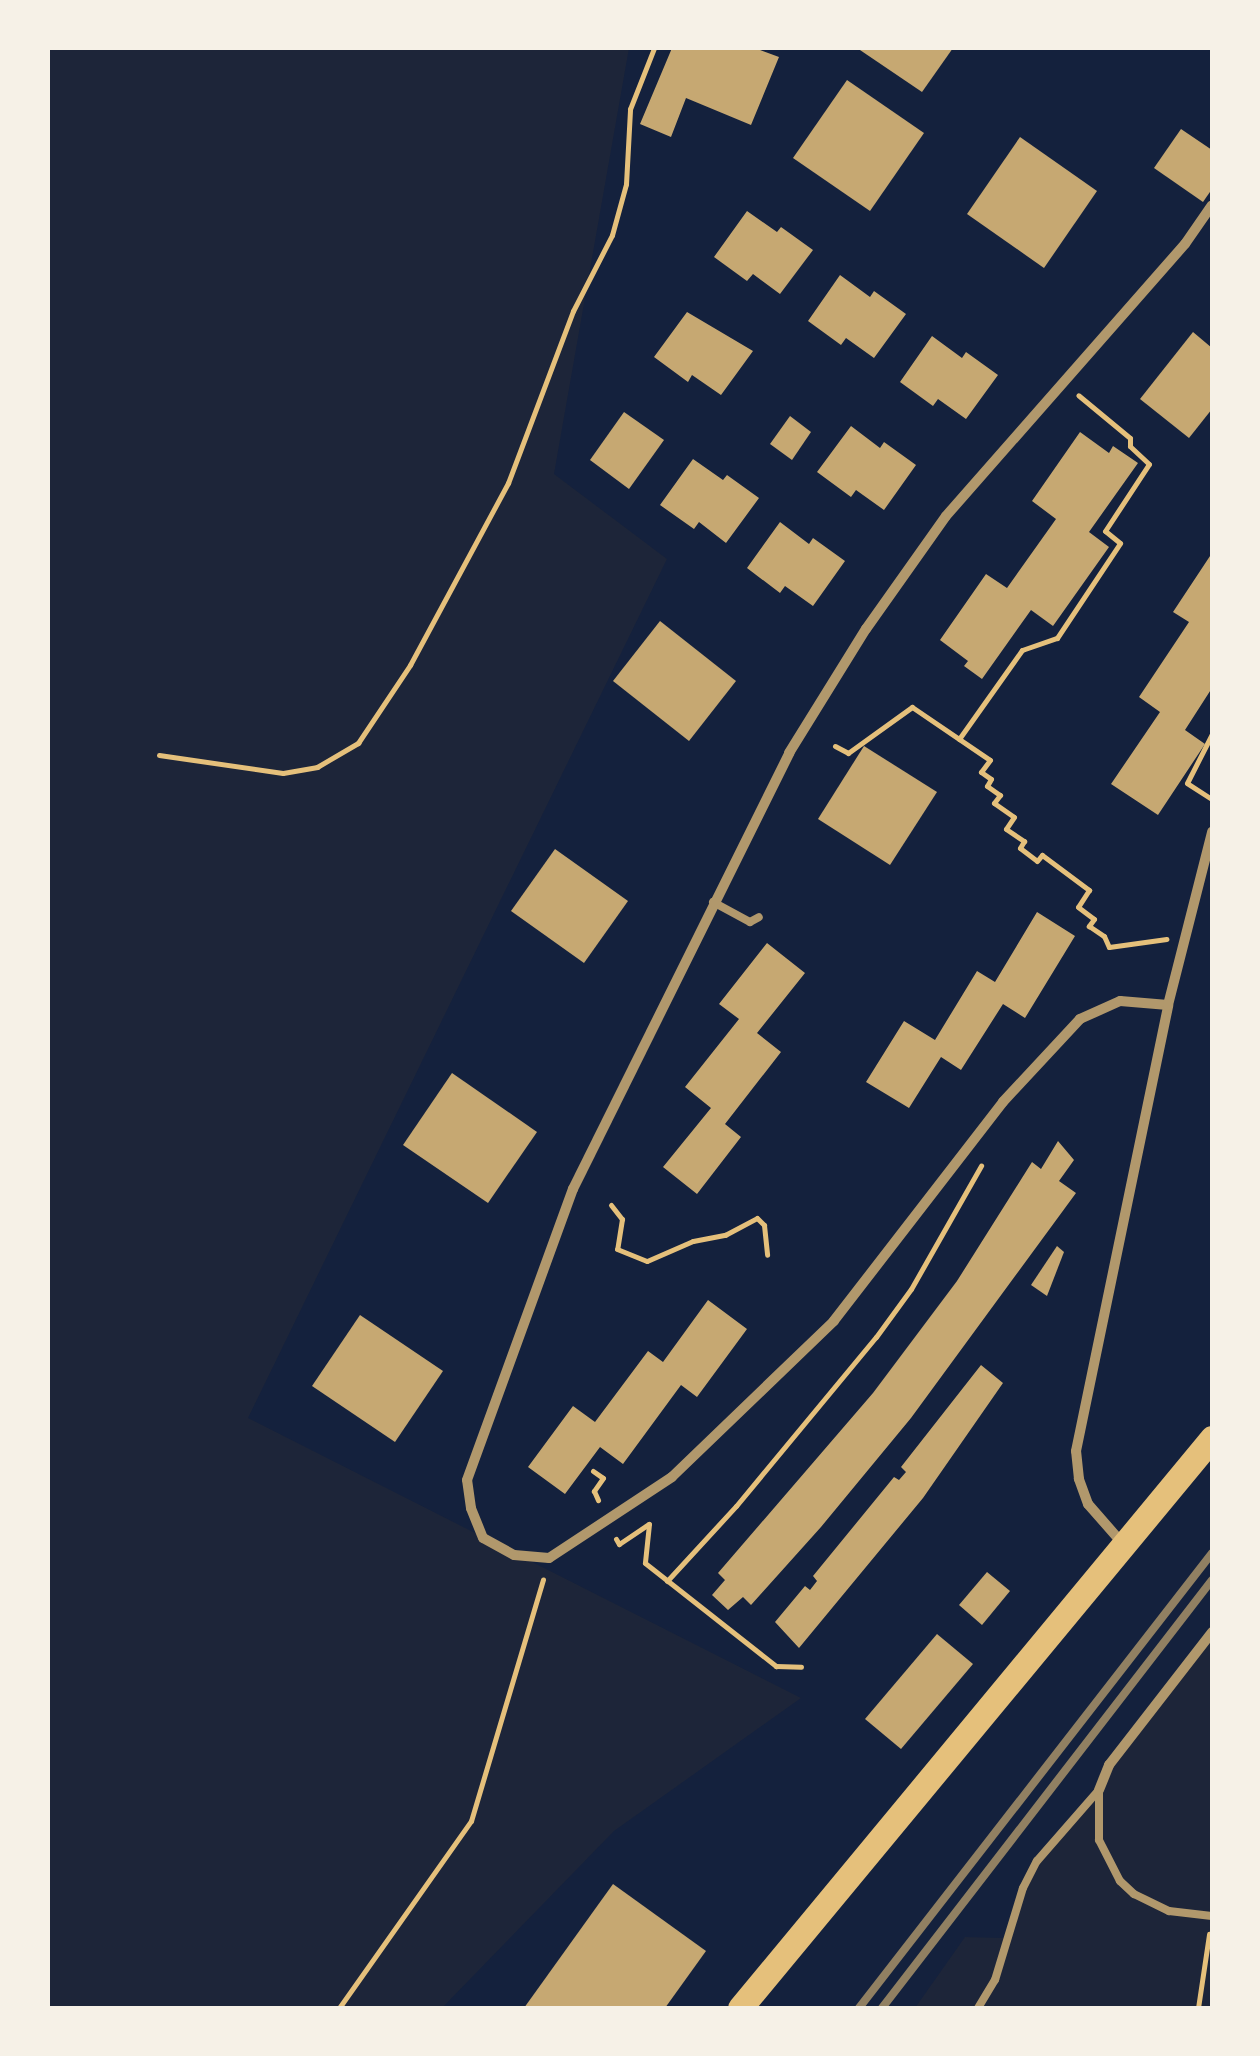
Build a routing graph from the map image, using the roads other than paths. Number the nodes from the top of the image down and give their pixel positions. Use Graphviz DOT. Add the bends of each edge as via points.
graph roads {
  1 [pos="1212,205"];
  2 [pos="1212,832"];
  3 [pos="713,902"];
  4 [pos="759,917"];
  5 [pos="1168,1005"];
  6 [pos="1212,1438"];
  7 [pos="1124,1545"];
  8 [pos="1212,1632"];
  9 [pos="1100,1790"];
  10 [pos="1212,1916"];
  11 [pos="740,2008"];
  12 [pos="978,2008"];
  1 -- 3 [label="street" via="946,516 789,753"];
  2 -- 5 [label="street"];
  3 -- 4 [label="lane" via="750,922"];
  3 -- 5 [label="street" via="573,1188 467,1480 484,1538 514,1555 550,1558 672,1477 756,1399 867,1282 973,1143 1080,1019 1120,1001"];
  5 -- 7 [label="street" via="1076,1452 1088,1504"];
  6 -- 7 [label="main road"];
  7 -- 11 [label="main road"];
  8 -- 9 [label="street" via="1110,1765"];
  9 -- 10 [label="lane" via="1099,1840 1120,1881 1169,1911"];
  9 -- 12 [label="lane" via="1037,1861 995,1980"];
}
